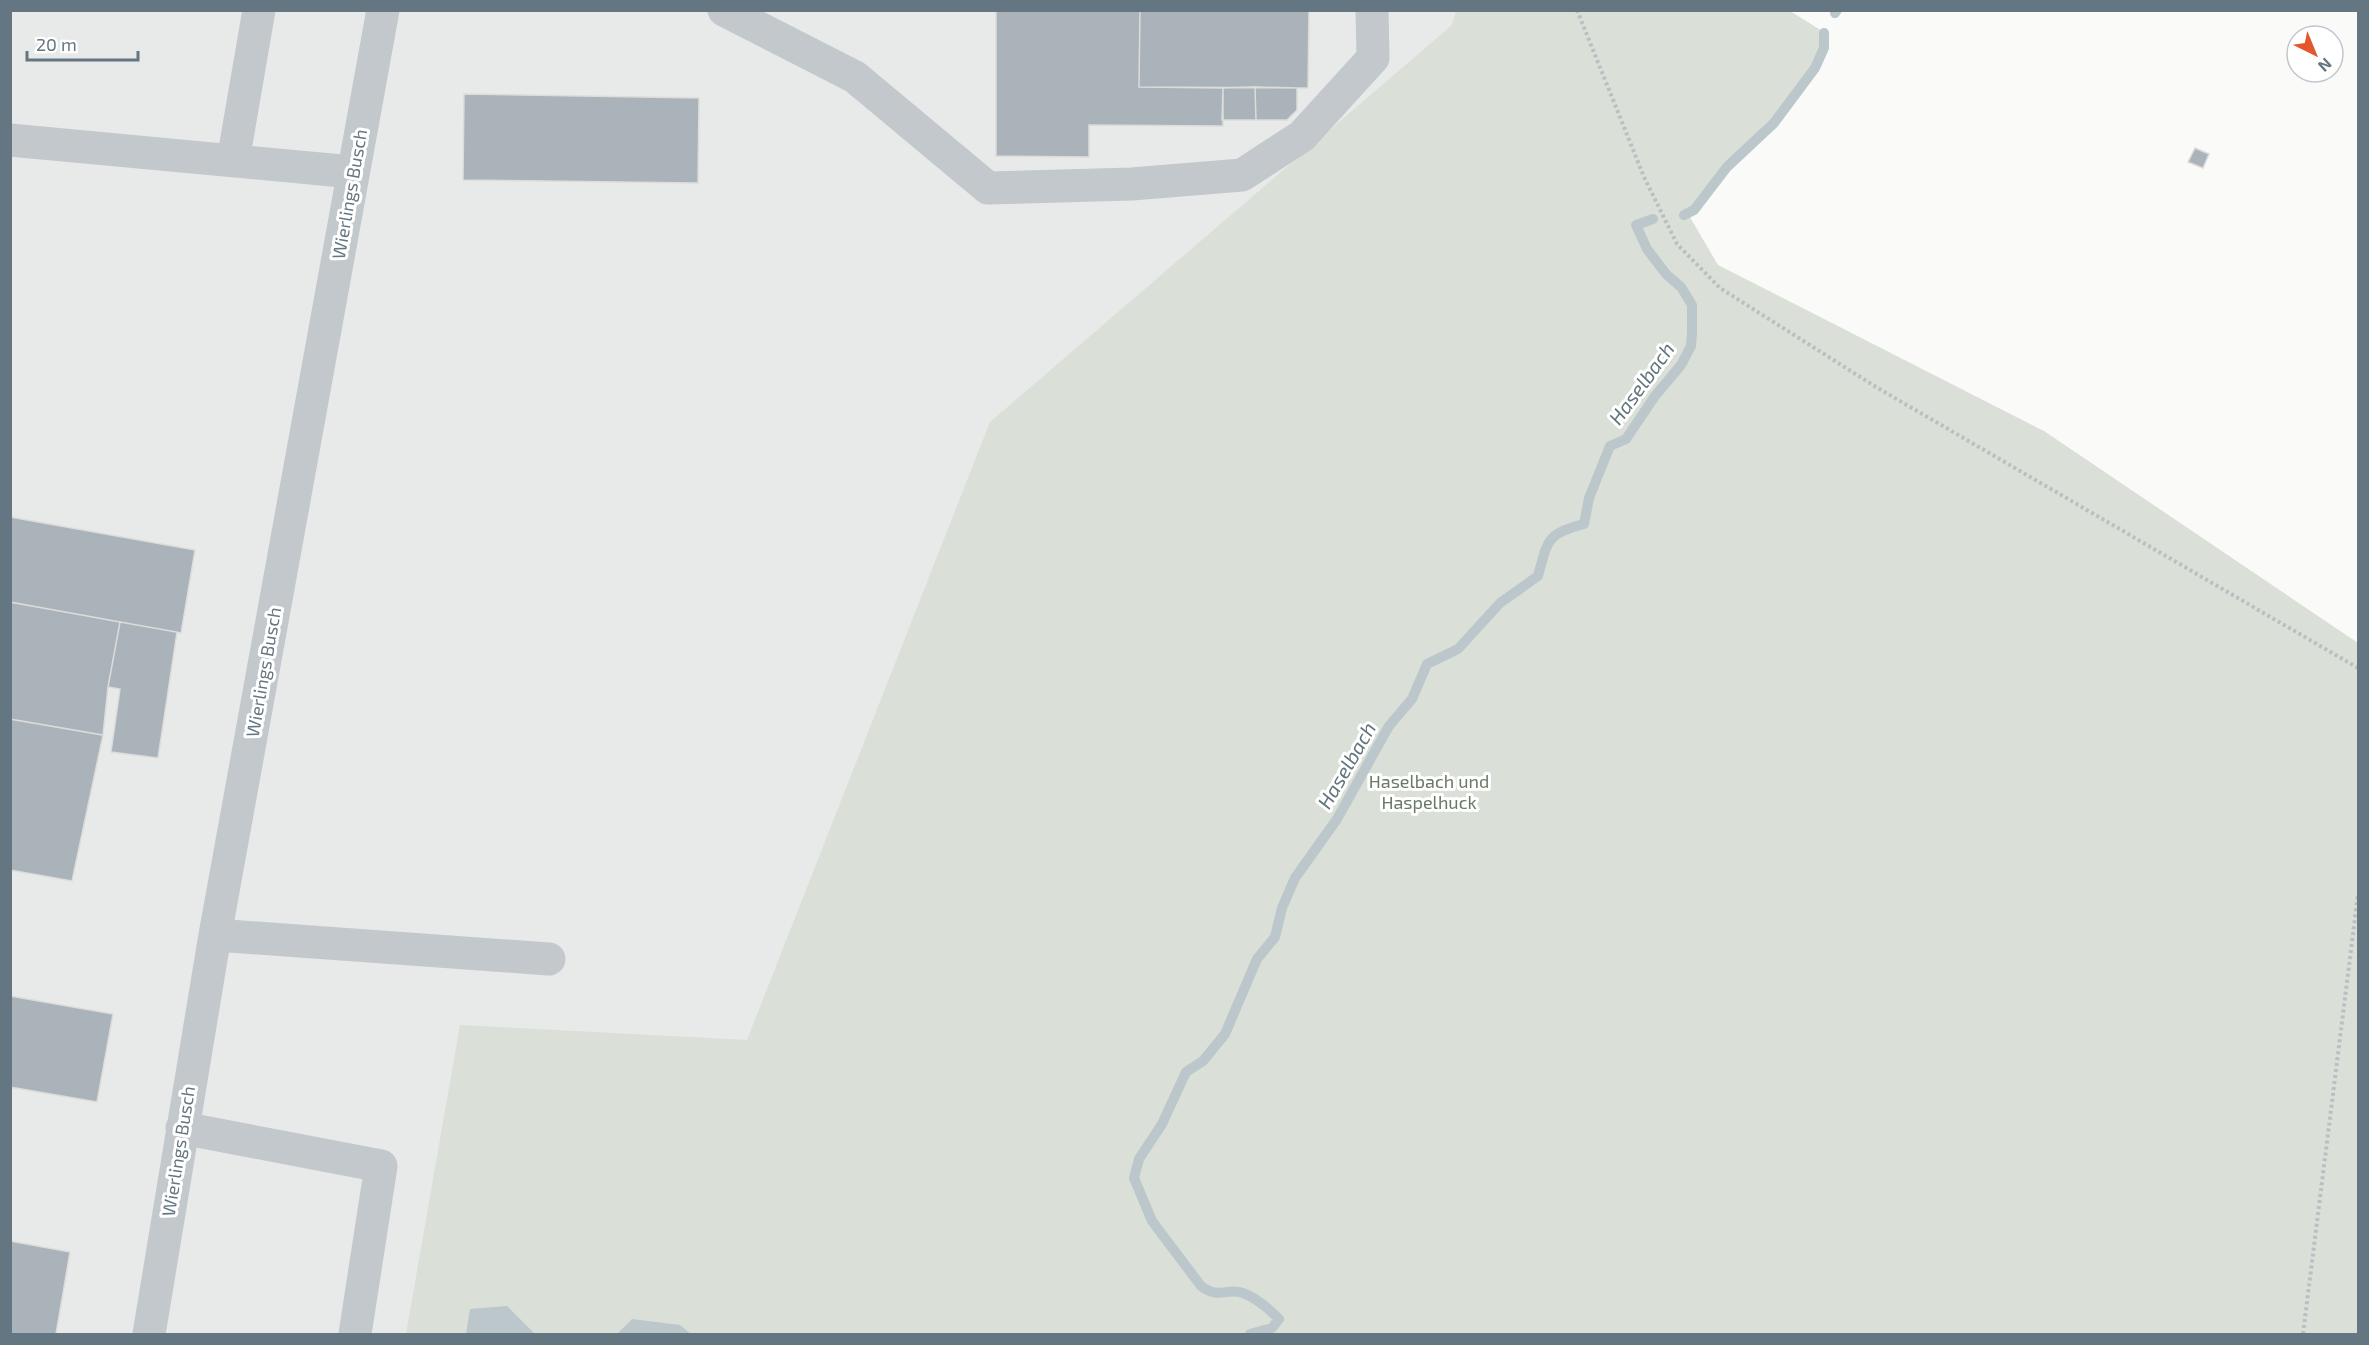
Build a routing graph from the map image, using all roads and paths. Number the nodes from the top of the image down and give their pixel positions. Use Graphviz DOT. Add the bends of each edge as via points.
graph roads {
  1 [pos="259,10"];
  2 [pos="383,10"];
  3 [pos="724,10"];
  4 [pos="1372,10"];
  5 [pos="1577,10"];
  6 [pos="10,140"];
  7 [pos="233,161"];
  8 [pos="353,172"];
  9 [pos="2358,668"];
  10 [pos="2358,894"];
  11 [pos="215,935"];
  12 [pos="549,959"];
  13 [pos="182,1128"];
  14 [pos="148,1335"];
  15 [pos="355,1335"];
  16 [pos="2303,1335"];
  1 -- 7 [label="street"];
  2 -- 8 [label="street, Wierlings Busch"];
  3 -- 4 [label="street" via="855,77 988,188 1132,184 1242,175 1302,136 1373,58"];
  5 -- 9 [label="path" via="1644,177 1677,244 1720,288 1876,387"];
  6 -- 7 [label="street"];
  7 -- 8 [label="street"];
  8 -- 11 [label="street, Wierlings Busch"];
  10 -- 16 [label="path"];
  11 -- 12 [label="street"];
  11 -- 13 [label="street, Wierlings Busch"];
  13 -- 14 [label="street, Wierlings Busch"];
  13 -- 15 [label="street" via="381,1166"];
}
